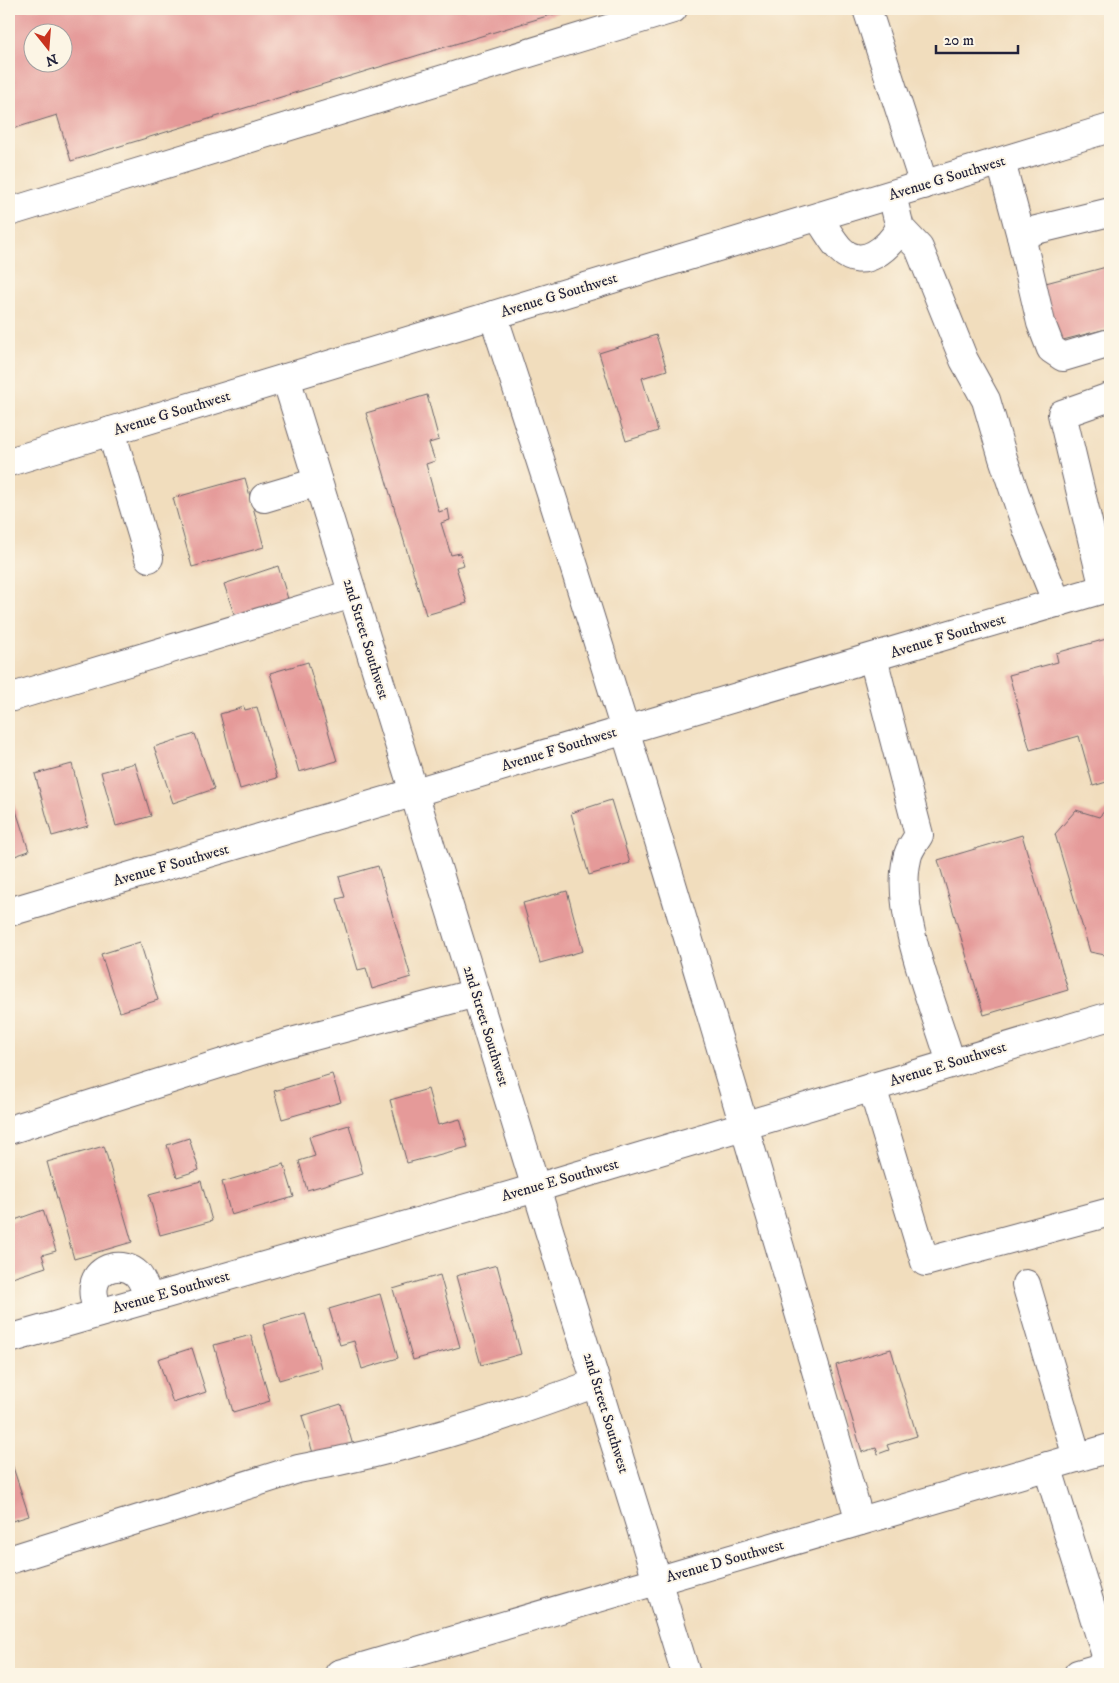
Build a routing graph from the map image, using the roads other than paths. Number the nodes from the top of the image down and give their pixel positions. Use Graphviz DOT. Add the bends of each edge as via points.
graph roads {
  1 [pos="673,9"];
  2 [pos="867,9"];
  3 [pos="1110,128"];
  4 [pos="1001,162"];
  5 [pos="924,185"];
  6 [pos="892,195"];
  7 [pos="9,212"];
  8 [pos="1110,212"];
  9 [pos="818,218"];
  10 [pos="900,228"];
  11 [pos="1021,236"];
  12 [pos="493,315"];
  13 [pos="1110,343"];
  14 [pos="286,378"];
  15 [pos="1110,397"];
  16 [pos="111,431"];
  17 [pos="9,462"];
  18 [pos="318,482"];
  19 [pos="264,498"];
  20 [pos="149,558"];
  21 [pos="1107,588"];
  22 [pos="352,594"];
  23 [pos="1056,603"];
  24 [pos="873,658"];
  25 [pos="9,698"];
  26 [pos="623,729"];
  27 [pos="414,794"];
  28 [pos="9,912"];
  29 [pos="476,993"];
  30 [pos="1110,1016"];
  31 [pos="951,1063"];
  32 [pos="872,1087"];
  33 [pos="744,1125"];
  34 [pos="9,1130"];
  35 [pos="536,1188"];
  36 [pos="1110,1212"];
  37 [pos="1026,1284"];
  38 [pos="149,1298"];
  39 [pos="98,1313"];
  40 [pos="9,1339"];
  41 [pos="596,1383"];
  42 [pos="1110,1448"];
  43 [pos="1077,1457"];
  44 [pos="1047,1466"];
  45 [pos="860,1521"];
  46 [pos="9,1560"];
  47 [pos="657,1580"];
  48 [pos="339,1674"];
  49 [pos="686,1674"];
  50 [pos="1078,1674"];
  1 -- 7 [label="street"];
  2 -- 5 [label="street"];
  3 -- 4 [label="street, Avenue G Southwest"];
  4 -- 5 [label="street, Avenue G Southwest"];
  4 -- 11 [label="street"];
  5 -- 6 [label="street, Avenue G Southwest"];
  6 -- 9 [label="street, Avenue G Southwest"];
  6 -- 10 [label="street"];
  8 -- 11 [label="street"];
  9 -- 10 [label="street" via="841,250 850,256 868,258 880,253"];
  9 -- 12 [label="street, Avenue G Southwest"];
  10 -- 23 [label="street" via="919,248 964,360 986,400 1024,520"];
  11 -- 13 [label="street" via="1041,323 1051,349 1063,357"];
  12 -- 14 [label="street, Avenue G Southwest"];
  12 -- 26 [label="street"];
  14 -- 16 [label="street, Avenue G Southwest"];
  14 -- 18 [label="street, 2nd Street Southwest"];
  15 -- 21 [label="street" via="1062,414"];
  16 -- 17 [label="street, Avenue G Southwest"];
  16 -- 20 [label="street"];
  18 -- 19 [label="street"];
  18 -- 22 [label="street, 2nd Street Southwest"];
  21 -- 23 [label="street, Avenue F Southwest"];
  22 -- 25 [label="street"];
  22 -- 27 [label="street, 2nd Street Southwest"];
  23 -- 24 [label="street, Avenue F Southwest"];
  24 -- 26 [label="street, Avenue F Southwest"];
  24 -- 31 [label="street" via="919,835 907,856 903,880 910,929"];
  26 -- 27 [label="street, Avenue F Southwest"];
  26 -- 33 [label="street"];
  27 -- 28 [label="street, Avenue F Southwest"];
  27 -- 29 [label="street, 2nd Street Southwest"];
  29 -- 34 [label="street" via="280,1045"];
  29 -- 35 [label="street, 2nd Street Southwest"];
  30 -- 31 [label="street, Avenue E Southwest"];
  31 -- 32 [label="street, Avenue E Southwest"];
  32 -- 33 [label="street, Avenue E Southwest"];
  32 -- 36 [label="street" via="924,1262"];
  33 -- 35 [label="street, Avenue E Southwest"];
  33 -- 45 [label="street"];
  35 -- 38 [label="street, Avenue E Southwest"];
  35 -- 41 [label="street, 2nd Street Southwest"];
  37 -- 43 [label="street"];
  38 -- 39 [label="street, Avenue E Southwest"];
  38 -- 39 [label="street" via="138,1274 126,1267 113,1266 99,1274 94,1286"];
  39 -- 40 [label="street, Avenue E Southwest"];
  41 -- 46 [label="street" via="509,1415 346,1460 298,1469"];
  41 -- 47 [label="street, 2nd Street Southwest"];
  42 -- 43 [label="street, Avenue D Southwest"];
  43 -- 44 [label="street, Avenue D Southwest"];
  44 -- 45 [label="street, Avenue D Southwest"];
  44 -- 50 [label="street" via="1109,1665"];
  45 -- 47 [label="street, Avenue D Southwest"];
  47 -- 48 [label="street, Avenue D Southwest"];
  47 -- 49 [label="street, 2nd Street Southwest"];
}
